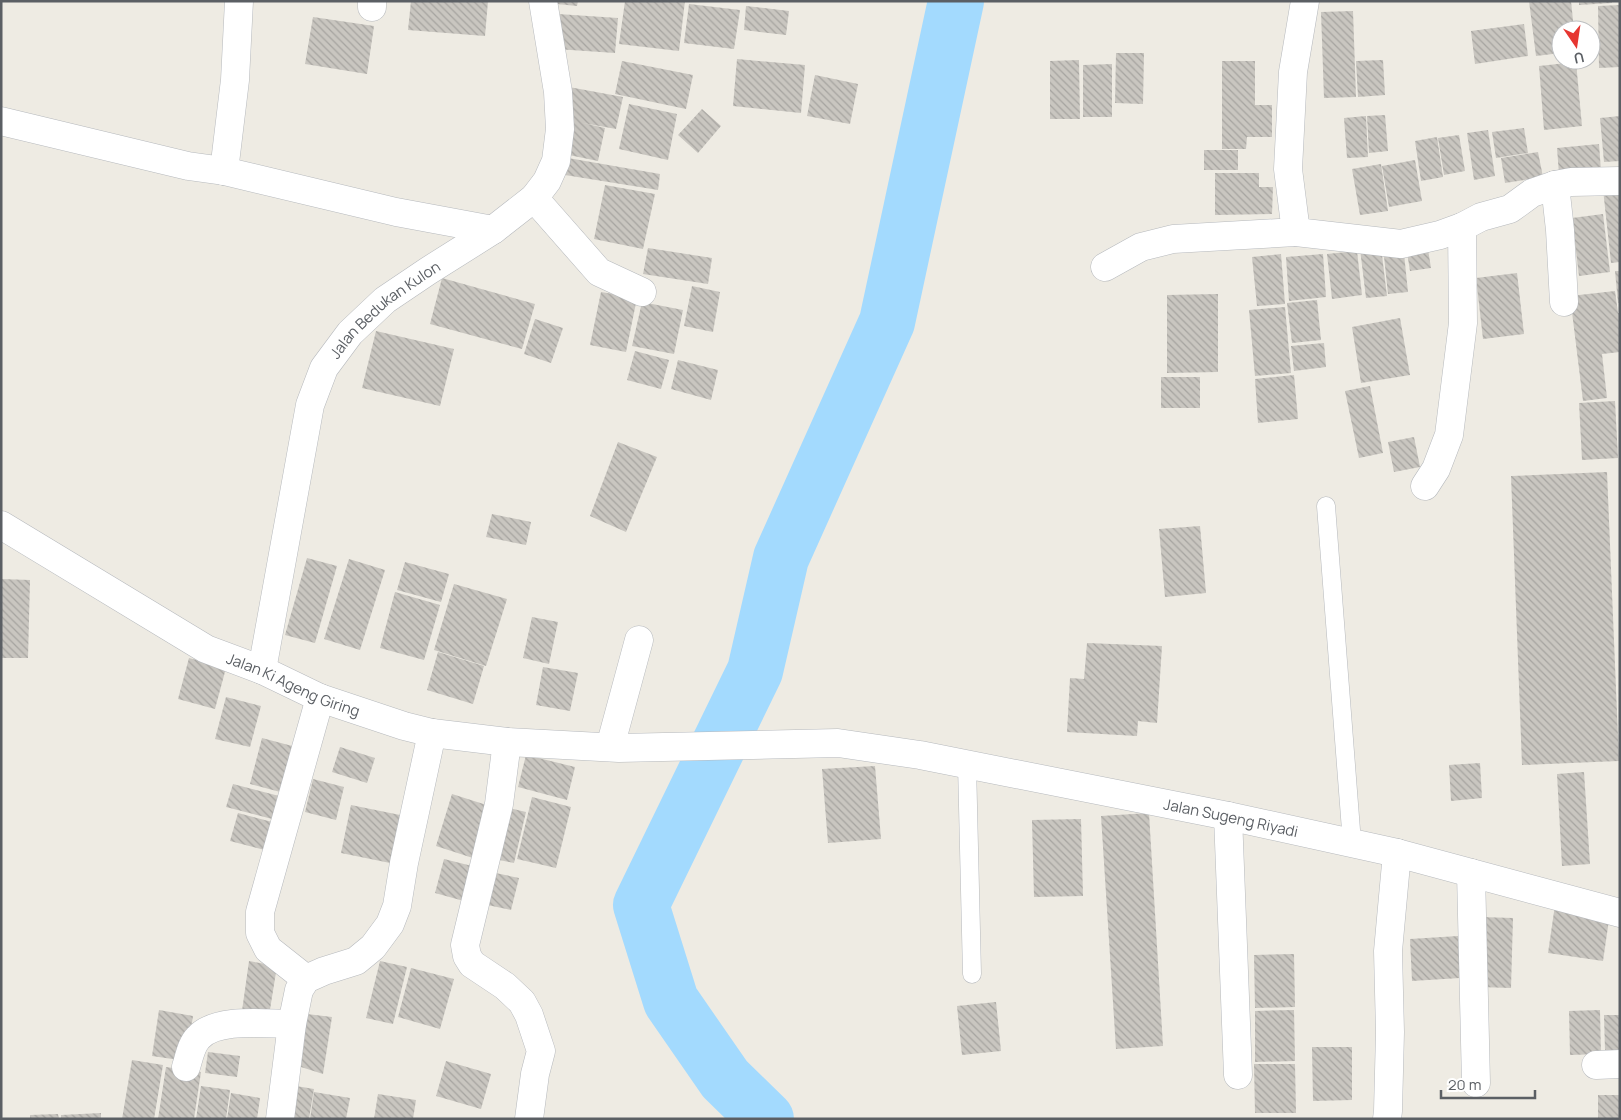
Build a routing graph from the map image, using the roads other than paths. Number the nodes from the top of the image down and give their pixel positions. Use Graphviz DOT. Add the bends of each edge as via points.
graph roads {
  1 [pos="239,1"];
  2 [pos="543,1"];
  3 [pos="1305,1"];
  4 [pos="1,121"];
  5 [pos="224,171"];
  6 [pos="1620,181"];
  7 [pos="1555,185"];
  8 [pos="534,198"];
  9 [pos="1462,227"];
  10 [pos="493,230"];
  11 [pos="1296,232"];
  12 [pos="1105,267"];
  13 [pos="642,292"];
  14 [pos="1564,302"];
  15 [pos="1425,486"];
  16 [pos="1326,506"];
  17 [pos="1,525"];
  18 [pos="639,640"];
  19 [pos="262,670"];
  20 [pos="320,698"];
  21 [pos="432,733"];
  22 [pos="507,742"];
  23 [pos="838,743"];
  24 [pos="614,748"];
  25 [pos="967,764"];
  26 [pos="1228,816"];
  27 [pos="1352,843"];
  28 [pos="1398,853"];
  29 [pos="1471,873"];
  30 [pos="1620,913"];
  31 [pos="972,974"];
  32 [pos="306,979"];
  33 [pos="292,1024"];
  34 [pos="186,1067"];
  35 [pos="1238,1075"];
  36 [pos="1476,1083"];
  37 [pos="280,1119"];
  38 [pos="528,1119"];
  39 [pos="1387,1119"];
  1 -- 5 [label="street" via="236,80"];
  2 -- 8 [label="street, Jalan Bedukan Kulon" via="558,92 560,129 556,161 548,182"];
  3 -- 11 [label="street" via="1293,72 1288,169"];
  4 -- 5 [label="street" via="188,166"];
  5 -- 10 [label="street" via="396,212"];
  6 -- 7 [label="street"];
  7 -- 9 [label="street" via="1532,192 1510,209 1481,217"];
  7 -- 14 [label="street"];
  8 -- 10 [label="street, Jalan Bedukan Kulon"];
  8 -- 13 [label="street" via="599,272"];
  9 -- 11 [label="street" via="1400,244"];
  9 -- 15 [label="street" via="1462,323 1449,435 1436,469"];
  10 -- 19 [label="street, Jalan Bedukan Kulon" via="385,300 350,333 324,368 310,405"];
  11 -- 12 [label="street" via="1173,239 1141,247"];
  16 -- 27 [label="lane"];
  17 -- 19 [label="street, Jalan Ki Ageng Giring" via="206,649"];
  18 -- 24 [label="street"];
  19 -- 20 [label="street, Jalan Ki Ageng Giring"];
  20 -- 21 [label="street, Jalan Ki Ageng Giring"];
  20 -- 32 [label="street" via="260,912 260,933 268,949"];
  21 -- 22 [label="street, Jalan Ki Ageng Giring"];
  21 -- 32 [label="street" via="397,906 390,924 373,947 356,961"];
  22 -- 24 [label="street, Jalan Ki Ageng Giring"];
  22 -- 38 [label="street" via="499,804 465,945 472,964 506,986 529,1014 541,1051"];
  23 -- 24 [label="street, Jalan Ki Ageng Giring"];
  23 -- 25 [label="street, Jalan Sugeng Riyadi"];
  25 -- 26 [label="street, Jalan Sugeng Riyadi"];
  25 -- 31 [label="lane"];
  26 -- 27 [label="street, Jalan Sugeng Riyadi"];
  26 -- 35 [label="street"];
  27 -- 28 [label="street, Jalan Sugeng Riyadi"];
  28 -- 29 [label="street, Jalan Sugeng Riyadi"];
  28 -- 39 [label="street" via="1388,951"];
  29 -- 30 [label="street, Jalan Sugeng Riyadi"];
  29 -- 36 [label="street"];
  32 -- 33 [label="street" via="299,990"];
  33 -- 34 [label="street" via="215,1028 198,1037"];
  33 -- 37 [label="street"];
}
